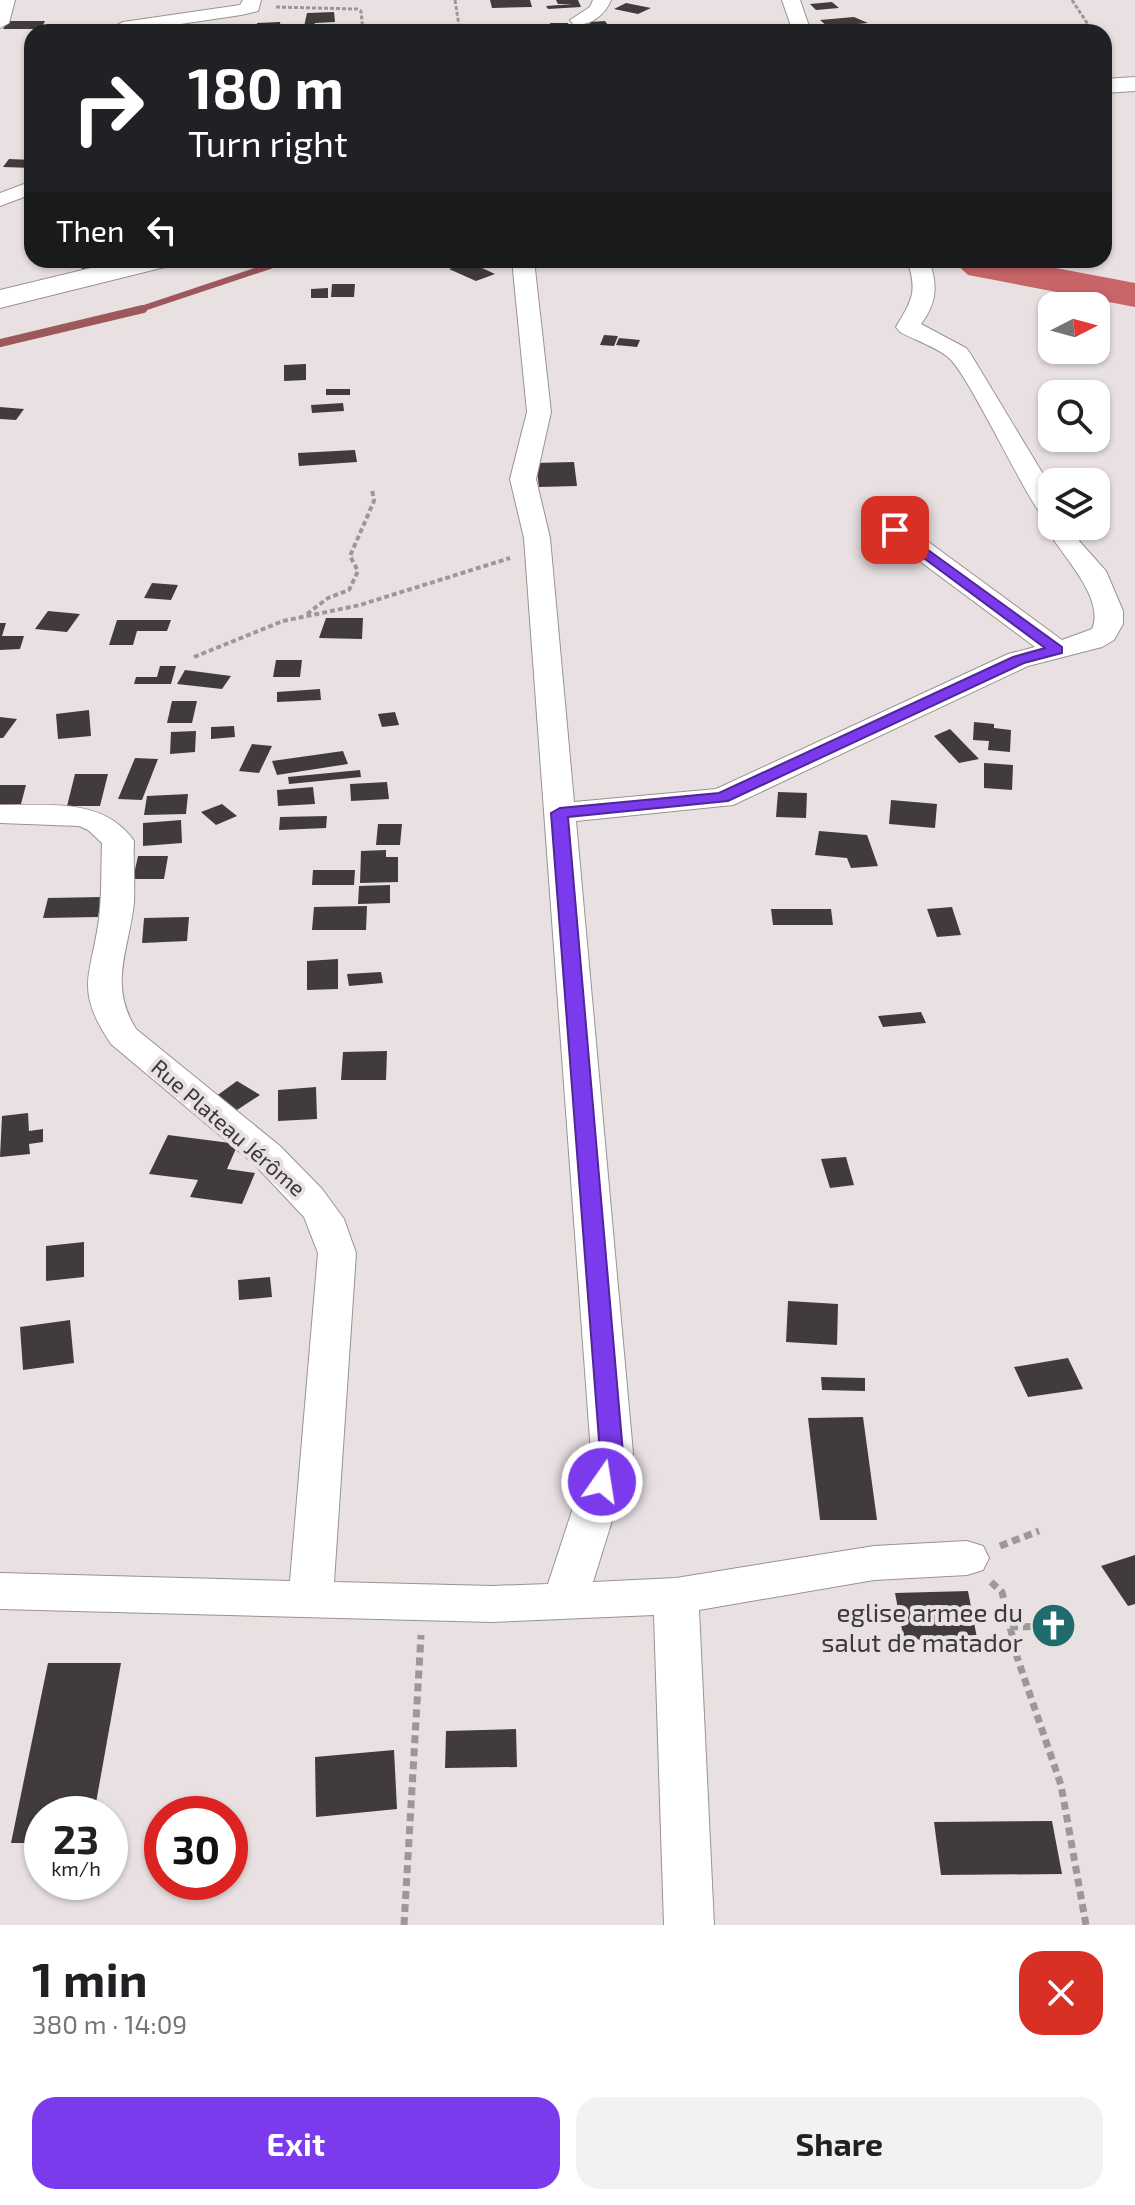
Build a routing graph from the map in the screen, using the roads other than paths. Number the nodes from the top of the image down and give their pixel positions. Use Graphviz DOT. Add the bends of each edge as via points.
graph roads {
  1 [pos="6,0"];
  2 [pos="602,0"];
  3 [pos="791,0"];
  4 [pos="252,4"];
  5 [pos="579,20"];
  6 [pos="0,23"];
  7 [pos="140,24"];
  8 [pos="799,24"];
  9 [pos="1135,84"];
  10 [pos="1112,85"];
  11 [pos="0,180"];
  12 [pos="24,180"];
  13 [pos="24,190"];
  14 [pos="0,200"];
  15 [pos="126,268"];
  16 [pos="524,268"];
  17 [pos="920,268"];
  18 [pos="0,299"];
  19 [pos="1038,487"];
  20 [pos="895,530"];
  21 [pos="1066,540"];
  22 [pos="1057,650"];
  23 [pos="560,813"];
  24 [pos="0,814"];
  25 [pos="967,1558"];
  26 [pos="0,1591"];
  27 [pos="676,1596"];
  28 [pos="311,1597"];
  29 [pos="565,1601"];
  30 [pos="689,1925"];
  1 -- 6 [label="street"];
  2 -- 5 [label="street" via="598,10"];
  3 -- 8 [label="street"];
  4 -- 7 [label="street"];
  9 -- 10 [label="street"];
  11 -- 12 [label="street"];
  13 -- 14 [label="street"];
  15 -- 18 [label="street"];
  16 -- 23 [label="street" via="539,412 523,479 537,538"];
  17 -- 19 [label="street" via="924,296 908,327 958,353"];
  20 -- 22 [label="street"];
  21 -- 22 [label="street" via="1092,571 1109,624 1092,641"];
  22 -- 23 [label="street" via="1018,660 722,798"];
  23 -- 29 [label="street" via="612,1453"];
  24 -- 28 [label="street, Rue Plateau Jérôme" via="83,817 99,823 118,841 117,906 101,989 106,1013 123,1036 267,1155 331,1225 337,1253"];
  25 -- 27 [label="street" via="874,1563"];
  26 -- 28 [label="street"];
  27 -- 29 [label="street"];
  27 -- 30 [label="street"];
  28 -- 29 [label="street" via="492,1604"];
}
